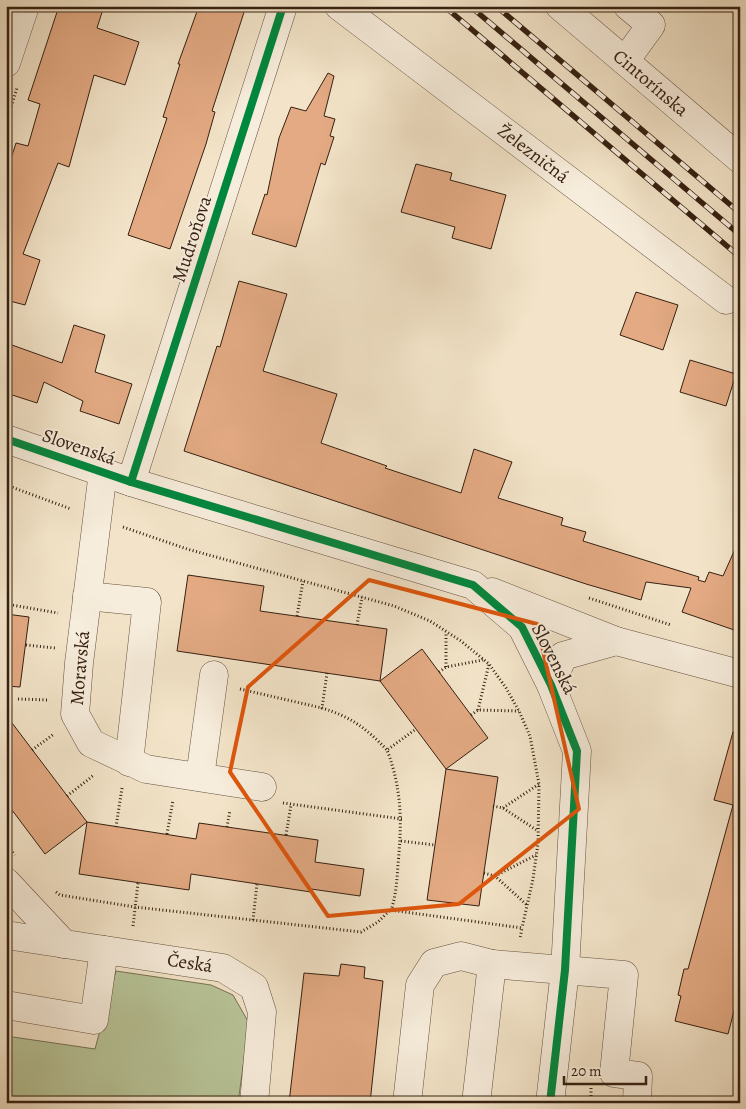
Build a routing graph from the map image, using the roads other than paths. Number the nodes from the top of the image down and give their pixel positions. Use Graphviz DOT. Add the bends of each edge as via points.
graph roads {
  1 [pos="25,6"];
  2 [pos="283,6"];
  3 [pos="339,6"];
  4 [pos="560,6"];
  5 [pos="628,6"];
  6 [pos="625,61"];
  7 [pos="6,63"];
  8 [pos="740,159"];
  9 [pos="726,300"];
  10 [pos="6,439"];
  11 [pos="103,472"];
  12 [pos="131,482"];
  13 [pos="473,585"];
  14 [pos="87,596"];
  15 [pos="616,641"];
  16 [pos="740,674"];
  17 [pos="214,675"];
  18 [pos="551,686"];
  19 [pos="126,774"];
  20 [pos="200,777"];
  21 [pos="262,787"];
  22 [pos="6,882"];
  23 [pos="6,935"];
  24 [pos="64,944"];
  25 [pos="116,952"];
  26 [pos="503,965"];
  27 [pos="565,970"];
  28 [pos="6,1006"];
  29 [pos="254,1103"];
  30 [pos="407,1103"];
  31 [pos="476,1103"];
  32 [pos="550,1103"];
  33 [pos="637,1103"];
  1 -- 7 [label="street"];
  2 -- 12 [label="street, Mudroňova"];
  3 -- 9 [label="street, Železničná"];
  4 -- 6 [label="street, Cintorínska"];
  5 -- 6 [label="street" via="651,26"];
  6 -- 8 [label="street, Cintorínska"];
  10 -- 11 [label="street, Slovenská"];
  11 -- 12 [label="street, Slovenská"];
  11 -- 14 [label="street, Moravská"];
  12 -- 13 [label="street, Slovenská"];
  13 -- 15 [label="street, Slovenská"];
  13 -- 18 [label="street, Slovenská" via="522,627"];
  14 -- 19 [label="street, Moravská" via="75,714 91,743"];
  14 -- 19 [label="street" via="147,602"];
  15 -- 16 [label="street, Slovenská"];
  15 -- 18 [label="street, Slovenská" via="563,656"];
  17 -- 20 [label="street"];
  18 -- 27 [label="street, Slovenská" via="577,751"];
  19 -- 20 [label="street, Moravská" via="146,770"];
  20 -- 21 [label="street, Moravská"];
  22 -- 24 [label="street"];
  23 -- 24 [label="street, Česká"];
  24 -- 25 [label="street, Česká"];
  25 -- 28 [label="street" via="94,1020"];
  25 -- 29 [label="street, Česká" via="223,968 254,987 262,1012"];
  26 -- 27 [label="street"];
  26 -- 30 [label="street" via="462,956 434,963 420,985"];
  26 -- 31 [label="street"];
  27 -- 32 [label="street, Slovenská"];
  27 -- 33 [label="street" via="624,975 614,1073 638,1076"];
}
